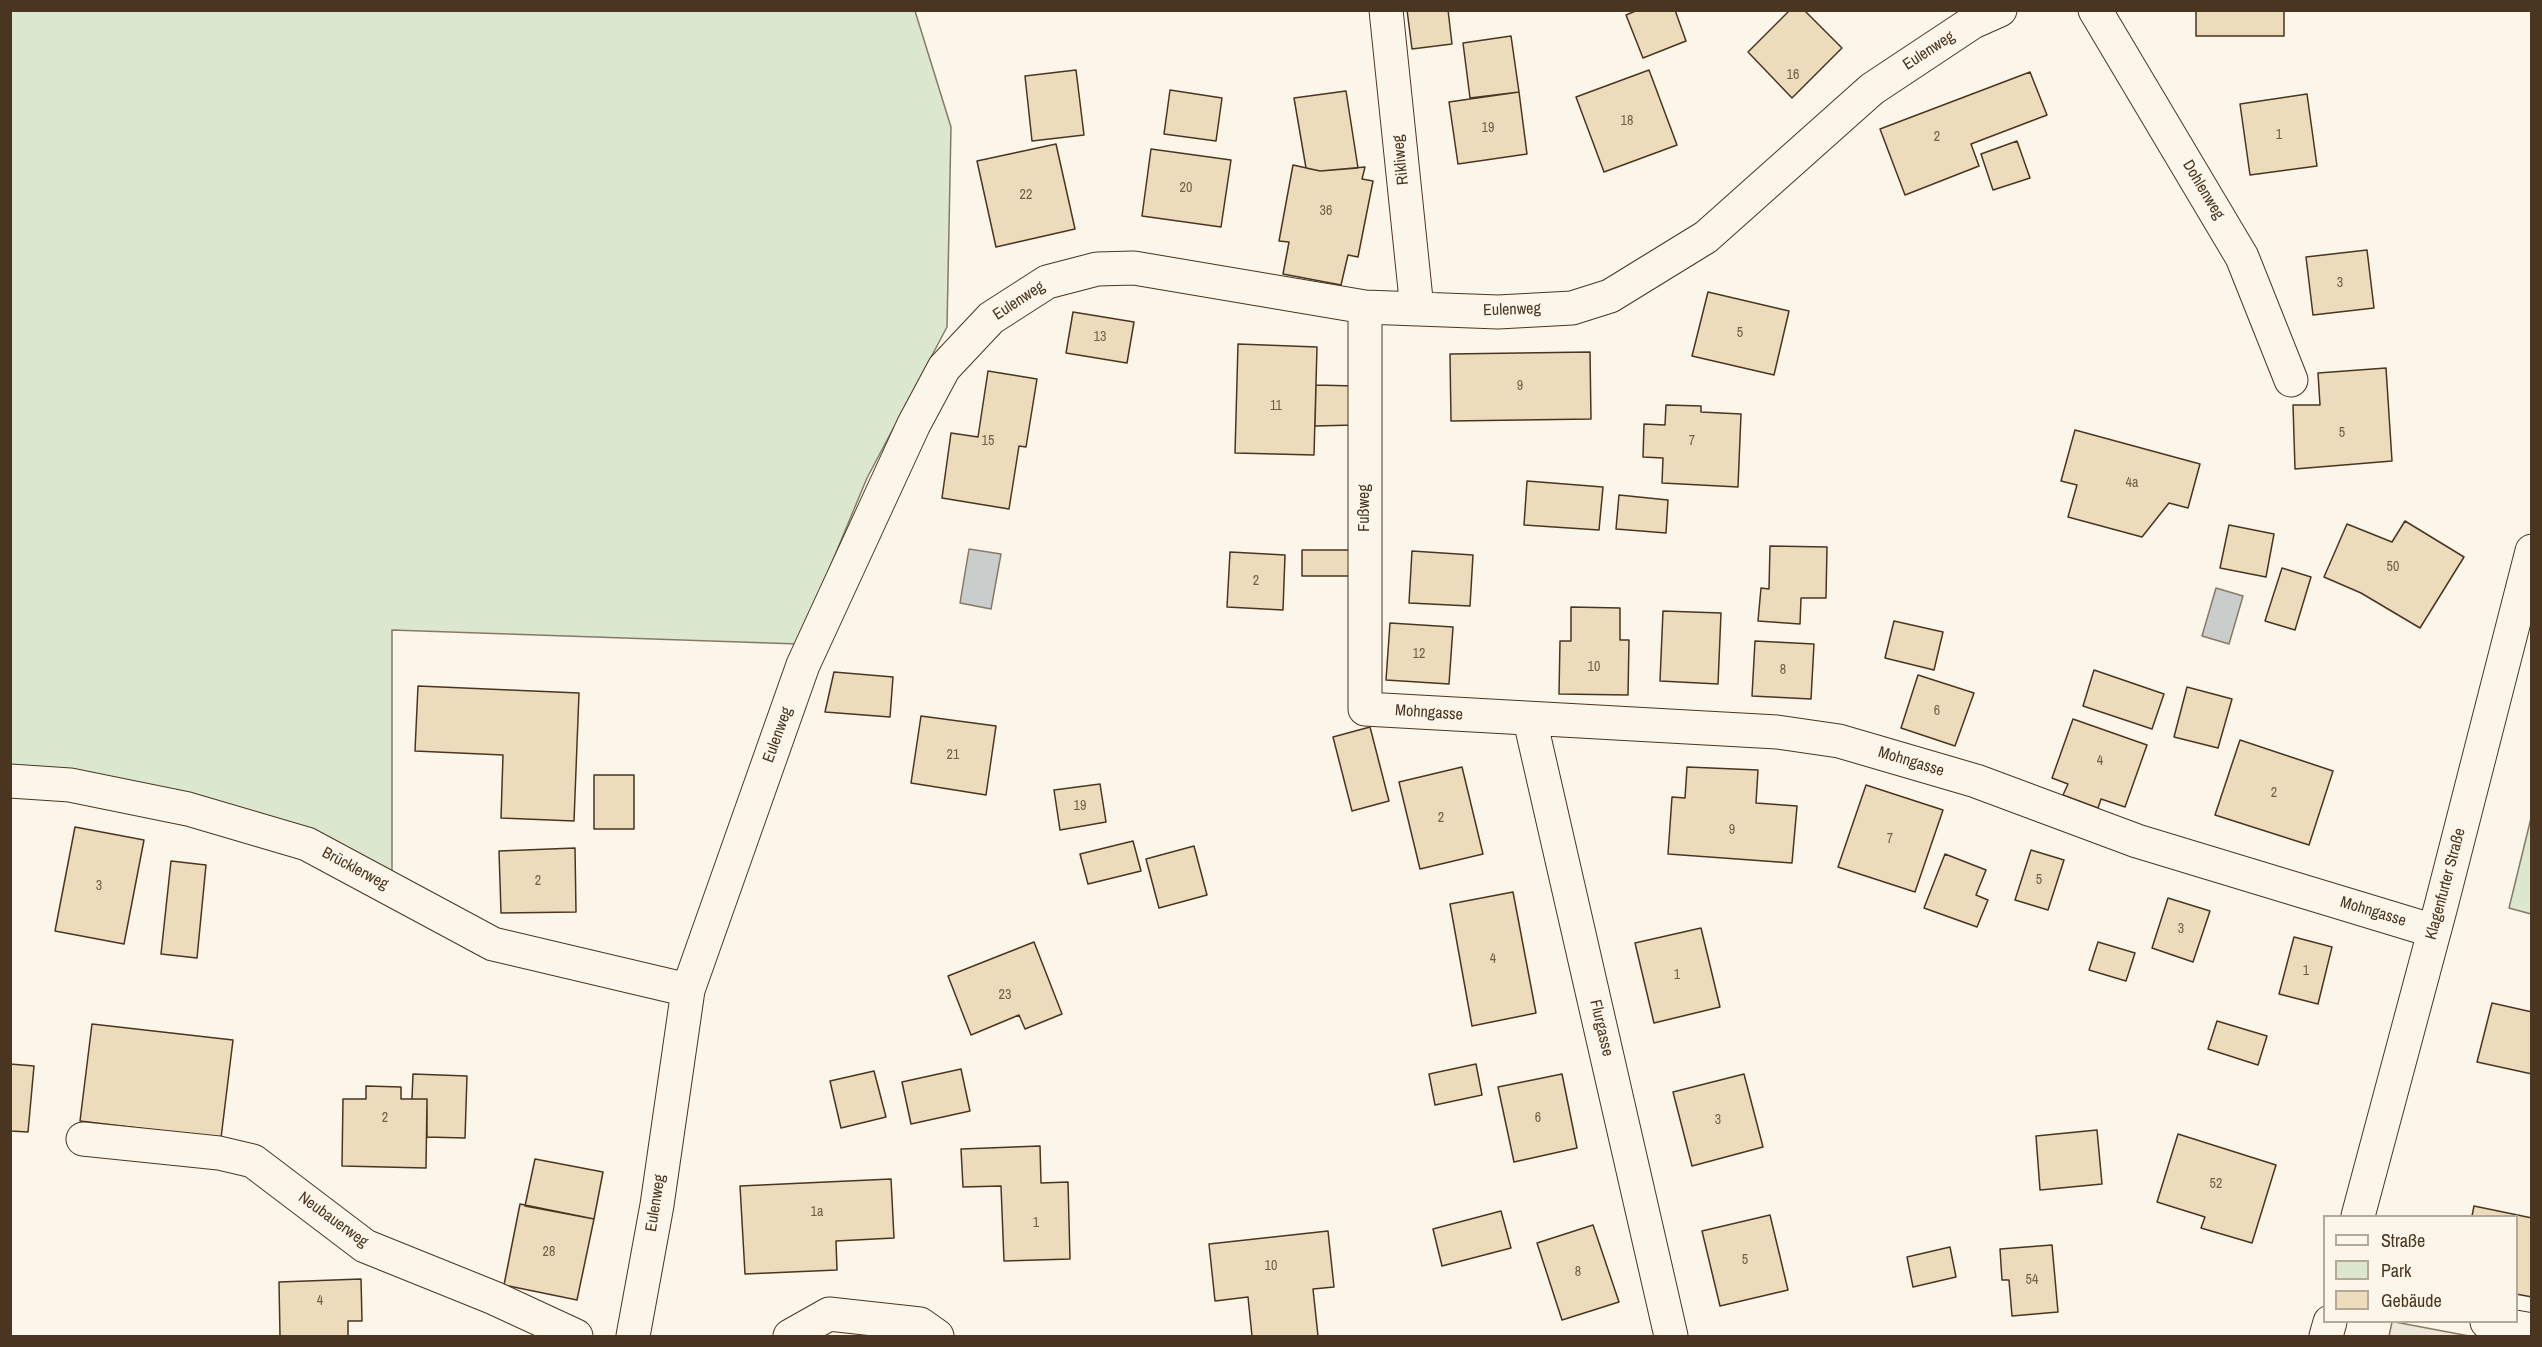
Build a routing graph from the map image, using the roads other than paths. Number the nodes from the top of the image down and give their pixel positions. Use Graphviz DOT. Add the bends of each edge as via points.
graph roads {
  1 [pos="1386,10"];
  2 [pos="2000,10"];
  3 [pos="2095,10"];
  4 [pos="1365,307"];
  5 [pos="1417,309"];
  6 [pos="2291,380"];
  7 [pos="2530,560"];
  8 [pos="1365,709"];
  9 [pos="1530,720"];
  10 [pos="10,781"];
  11 [pos="2434,931"];
  12 [pos="688,990"];
  13 [pos="83,1139"];
  14 [pos="2358,1215"];
  15 [pos="2493,1323"];
  16 [pos="2532,1330"];
  17 [pos="576,1336"];
  18 [pos="633,1336"];
  19 [pos="790,1336"];
  20 [pos="937,1336"];
  21 [pos="1671,1336"];
  1 -- 5 [label="street, Rikliweg"];
  2 -- 5 [label="street, Eulenweg" via="1974,22 1872,89 1706,237 1610,296 1572,308 1498,312"];
  3 -- 6 [label="street, Dohlenweg" via="2242,257"];
  4 -- 5 [label="street, Eulenweg"];
  4 -- 8 [label="street, Fußweg"];
  4 -- 12 [label="street, Eulenweg" via="1113,267 1047,282 991,318 944,368 914,424 803,664"];
  7 -- 11 [label="street, Klagenfurter Straße"];
  8 -- 9 [label="street, Mohngasse"];
  9 -- 11 [label="street, Mohngasse" via="1777,732 1839,741 1976,781 2137,841"];
  9 -- 21 [label="street, Flurgasse"];
  10 -- 12 [label="street, Brücklerweg" via="70,785 188,809 307,844 494,944"];
  11 -- 14 [label="street, Klagenfurter Straße"];
  12 -- 18 [label="street, Eulenweg" via="657,1205"];
  13 -- 17 [label="street, Neubauerweg" via="219,1153 253,1161 365,1246"];
  15 -- 16 [label="street"];
  19 -- 20 [label="street" via="829,1314 920,1324"];
}
